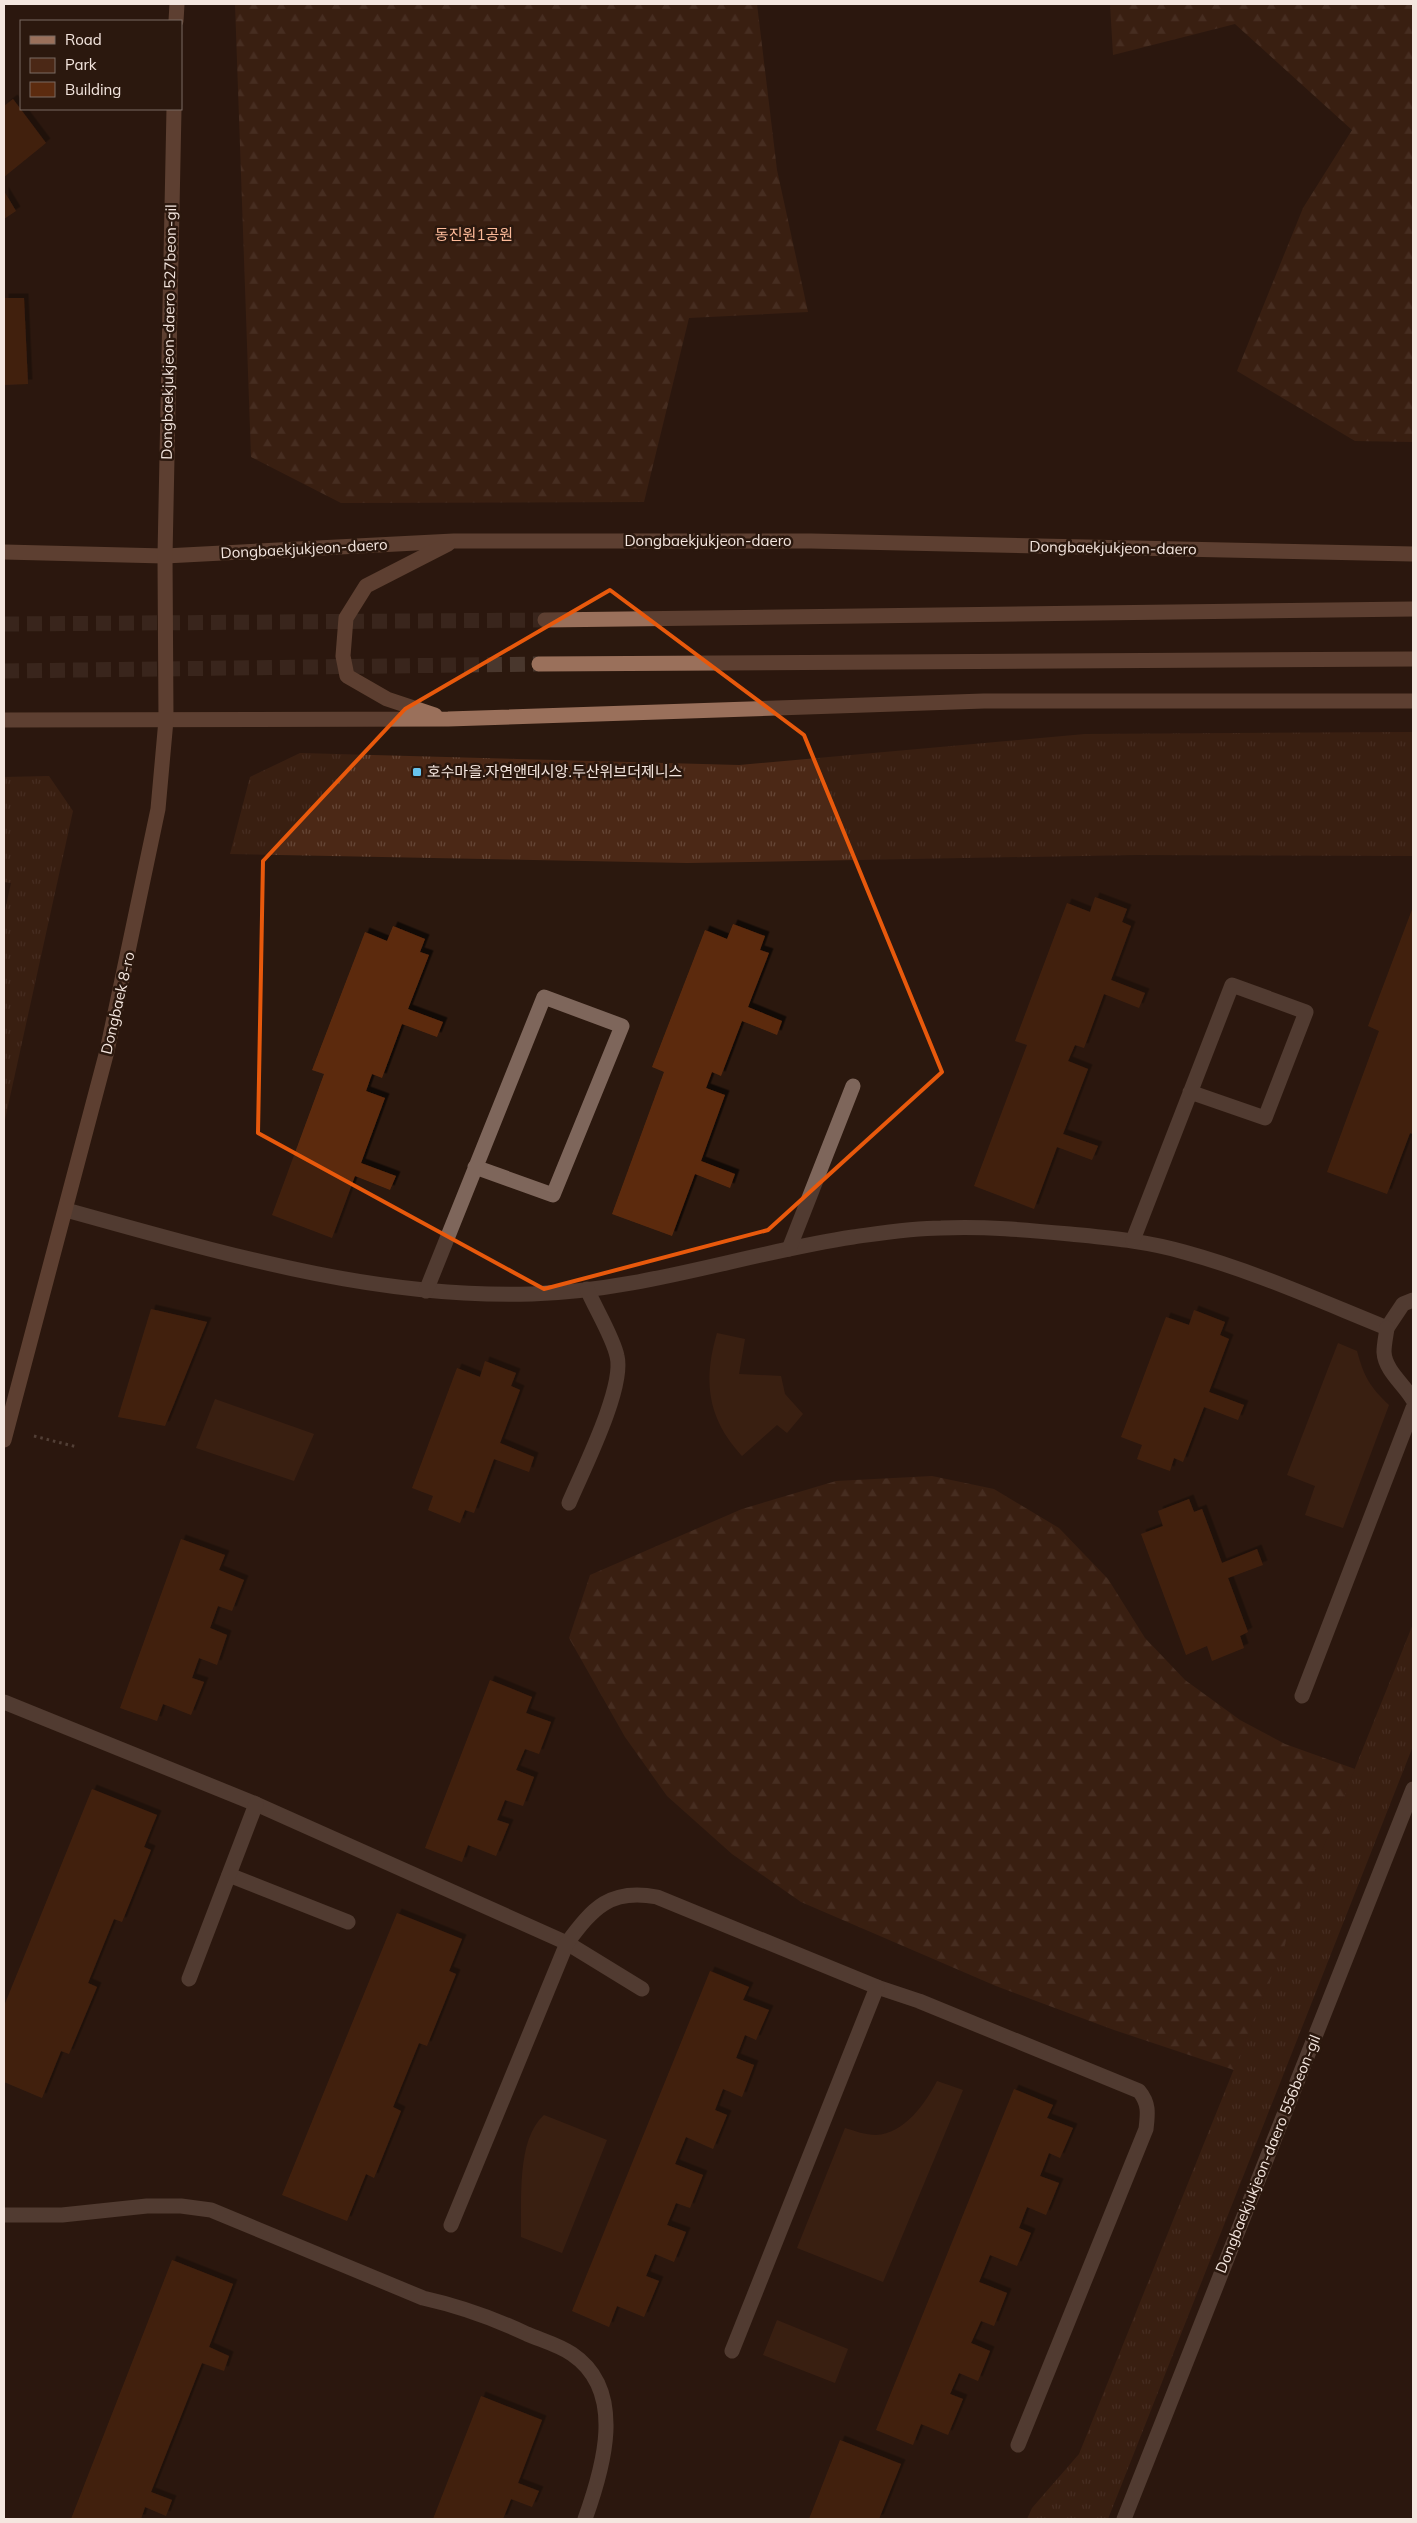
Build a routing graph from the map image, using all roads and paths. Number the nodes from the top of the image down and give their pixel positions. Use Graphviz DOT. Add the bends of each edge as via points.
graph roads {
  1 [pos="177,4"];
  2 [pos="176,20"];
  3 [pos="174,110"];
  4 [pos="454,541"];
  5 [pos="4,552"];
  6 [pos="1413,554"];
  7 [pos="165,556"];
  8 [pos="1413,609"];
  9 [pos="545,620"];
  10 [pos="1413,659"];
  11 [pos="539,664"];
  12 [pos="1413,701"];
  13 [pos="448,719"];
  14 [pos="4,720"];
  15 [pos="166,720"];
  16 [pos="853,1086"];
  17 [pos="1190,1092"];
  18 [pos="475,1167"];
  19 [pos="66,1210"];
  20 [pos="1133,1240"];
  21 [pos="789,1248"];
  22 [pos="587,1289"];
  23 [pos="426,1290"];
  24 [pos="1413,1300"];
  25 [pos="1388,1328"];
  26 [pos="1413,1400"];
  27 [pos="1413,1408"];
  28 [pos="5,1434"];
  29 [pos="77,1447"];
  30 [pos="569,1503"];
  31 [pos="1302,1696"];
  32 [pos="4,1702"];
  33 [pos="1413,1788"];
  34 [pos="256,1804"];
  35 [pos="229,1875"];
  36 [pos="348,1922"];
  37 [pos="567,1943"];
  38 [pos="189,1979"];
  39 [pos="877,1988"];
  40 [pos="642,1989"];
  41 [pos="4,2215"];
  42 [pos="452,2225"];
  43 [pos="732,2351"];
  44 [pos="1018,2445"];
  45 [pos="585,2519"];
  46 [pos="1124,2519"];
  1 -- 2 [label="main road"];
  3 -- 7 [label="main road, Dongbaekjukjeon-daero 527beon-gil"];
  4 -- 6 [label="main road, Dongbaekjukjeon-daero" via="811,541"];
  4 -- 7 [label="main road, Dongbaekjukjeon-daero"];
  4 -- 13 [label="main road" via="366,586 346,618 343,656 347,676 387,699"];
  5 -- 7 [label="main road, Dongbaekjukjeon-daero"];
  7 -- 15 [label="main road, Dongbaek 8-ro"];
  8 -- 9 [label="main road"];
  10 -- 11 [label="main road"];
  12 -- 13 [label="main road" via="984,701"];
  13 -- 15 [label="main road"];
  14 -- 15 [label="main road"];
  15 -- 19 [label="main road, Dongbaek 8-ro" via="158,808 141,899 107,1051"];
  16 -- 21 [label="street"];
  17 -- 17 [label="street" via="1232,985 1306,1012 1265,1118"];
  17 -- 20 [label="street"];
  18 -- 18 [label="street" via="544,996 622,1026 553,1195"];
  18 -- 23 [label="street"];
  19 -- 23 [label="street" via="266,1264 385,1287"];
  19 -- 28 [label="main road, Dongbaek 8-ro"];
  20 -- 21 [label="street" via="1036,1231 939,1228"];
  20 -- 25 [label="street" via="1240,1269"];
  21 -- 22 [label="street" via="651,1281"];
  22 -- 23 [label="street" via="534,1294"];
  22 -- 30 [label="street" via="617,1355 619,1372 615,1392"];
  24 -- 25 [label="street" via="1403,1304"];
  25 -- 26 [label="street" via="1384,1354 1394,1375 1408,1389"];
  27 -- 31 [label="street"];
  28 -- 29 [label="path"];
  32 -- 34 [label="street"];
  33 -- 46 [label="street, Dongbaekjukjeon-daero 556beon-gil"];
  34 -- 35 [label="street"];
  34 -- 37 [label="street"];
  35 -- 36 [label="street"];
  35 -- 38 [label="street"];
  37 -- 39 [label="street" via="586,1916 608,1900 636,1893 657,1897"];
  37 -- 40 [label="street"];
  37 -- 42 [label="street"];
  39 -- 43 [label="street"];
  39 -- 44 [label="street" via="919,2001 1140,2091 1146,2100 1149,2112 1146,2128"];
  41 -- 45 [label="street" via="62,2216 147,2206 211,2210 423,2298 465,2308 572,2354 589,2369 606,2418 603,2465"];
}
